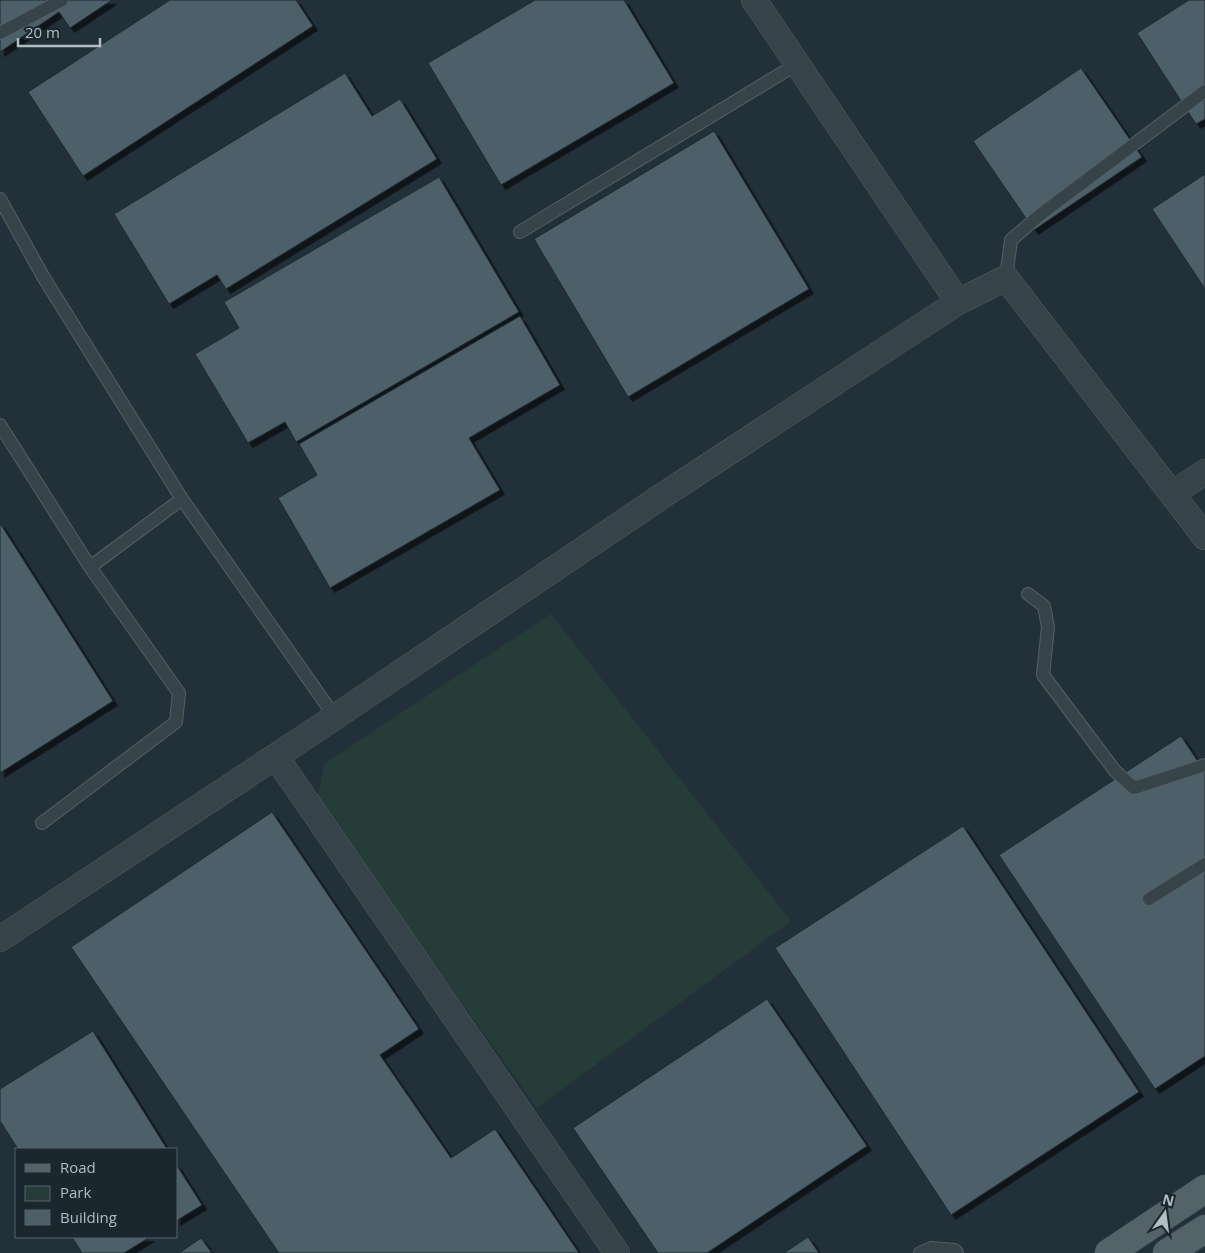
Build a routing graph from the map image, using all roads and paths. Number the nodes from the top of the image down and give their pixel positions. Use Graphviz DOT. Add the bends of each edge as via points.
graph roads {
  1 [pos="62,0"];
  2 [pos="754,0"];
  3 [pos="0,33"];
  4 [pos="797,64"];
  5 [pos="1205,91"];
  6 [pos="0,199"];
  7 [pos="520,232"];
  8 [pos="1006,278"];
  9 [pos="958,302"];
  10 [pos="0,425"];
  11 [pos="1205,472"];
  12 [pos="1172,494"];
  13 [pos="182,499"];
  14 [pos="1205,537"];
  15 [pos="90,567"];
  16 [pos="1028,594"];
  17 [pos="335,718"];
  18 [pos="276,757"];
  19 [pos="1205,765"];
  20 [pos="42,823"];
  21 [pos="1205,864"];
  22 [pos="1148,899"];
  23 [pos="0,939"];
  24 [pos="1205,1189"];
  25 [pos="1205,1229"];
  26 [pos="617,1253"];
  27 [pos="920,1253"];
  28 [pos="957,1253"];
  29 [pos="1109,1253"];
  30 [pos="1167,1253"];
  1 -- 3 [label="lane"];
  2 -- 4 [label="street"];
  4 -- 7 [label="lane"];
  4 -- 9 [label="street"];
  5 -- 8 [label="lane" via="1041,214 1012,240"];
  6 -- 13 [label="lane" via="44,278"];
  8 -- 9 [label="street"];
  8 -- 12 [label="street"];
  9 -- 17 [label="street" via="662,496"];
  10 -- 15 [label="lane"];
  11 -- 12 [label="street"];
  12 -- 14 [label="street"];
  13 -- 15 [label="lane"];
  13 -- 17 [label="lane"];
  15 -- 20 [label="lane" via="179,693 176,722"];
  16 -- 19 [label="lane" via="1044,606 1048,627 1043,675 1115,771 1134,788"];
  17 -- 18 [label="street"];
  18 -- 23 [label="street"];
  18 -- 26 [label="street"];
  21 -- 22 [label="lane"];
  24 -- 29 [label="main road"];
  25 -- 30 [label="main road"];
  27 -- 28 [label="lane" via="932,1248 955,1250"];
}
